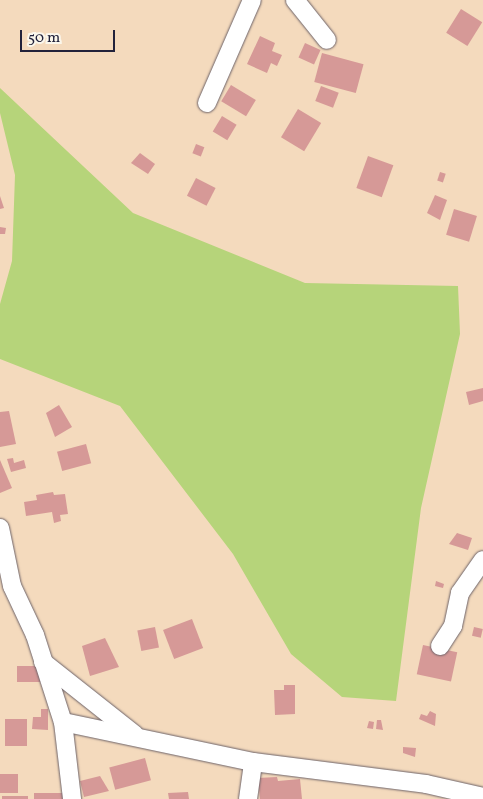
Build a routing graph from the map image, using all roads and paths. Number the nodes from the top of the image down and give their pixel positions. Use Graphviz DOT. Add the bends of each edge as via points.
graph roads {
  1 [pos="252,0"];
  2 [pos="295,0"];
  3 [pos="327,40"];
  4 [pos="207,103"];
  5 [pos="0,528"];
  6 [pos="483,560"];
  7 [pos="440,646"];
  8 [pos="44,662"];
  9 [pos="63,722"];
  10 [pos="138,738"];
  11 [pos="253,762"];
  12 [pos="483,797"];
  13 [pos="72,799"];
  14 [pos="248,799"];
  1 -- 4 [label="street"];
  2 -- 3 [label="street"];
  5 -- 8 [label="street" via="12,586"];
  6 -- 7 [label="street" via="460,593 453,626"];
  8 -- 9 [label="street"];
  8 -- 10 [label="street"];
  9 -- 10 [label="street"];
  9 -- 13 [label="street"];
  10 -- 11 [label="street"];
  11 -- 12 [label="street" via="426,784"];
  11 -- 14 [label="street"];
}
